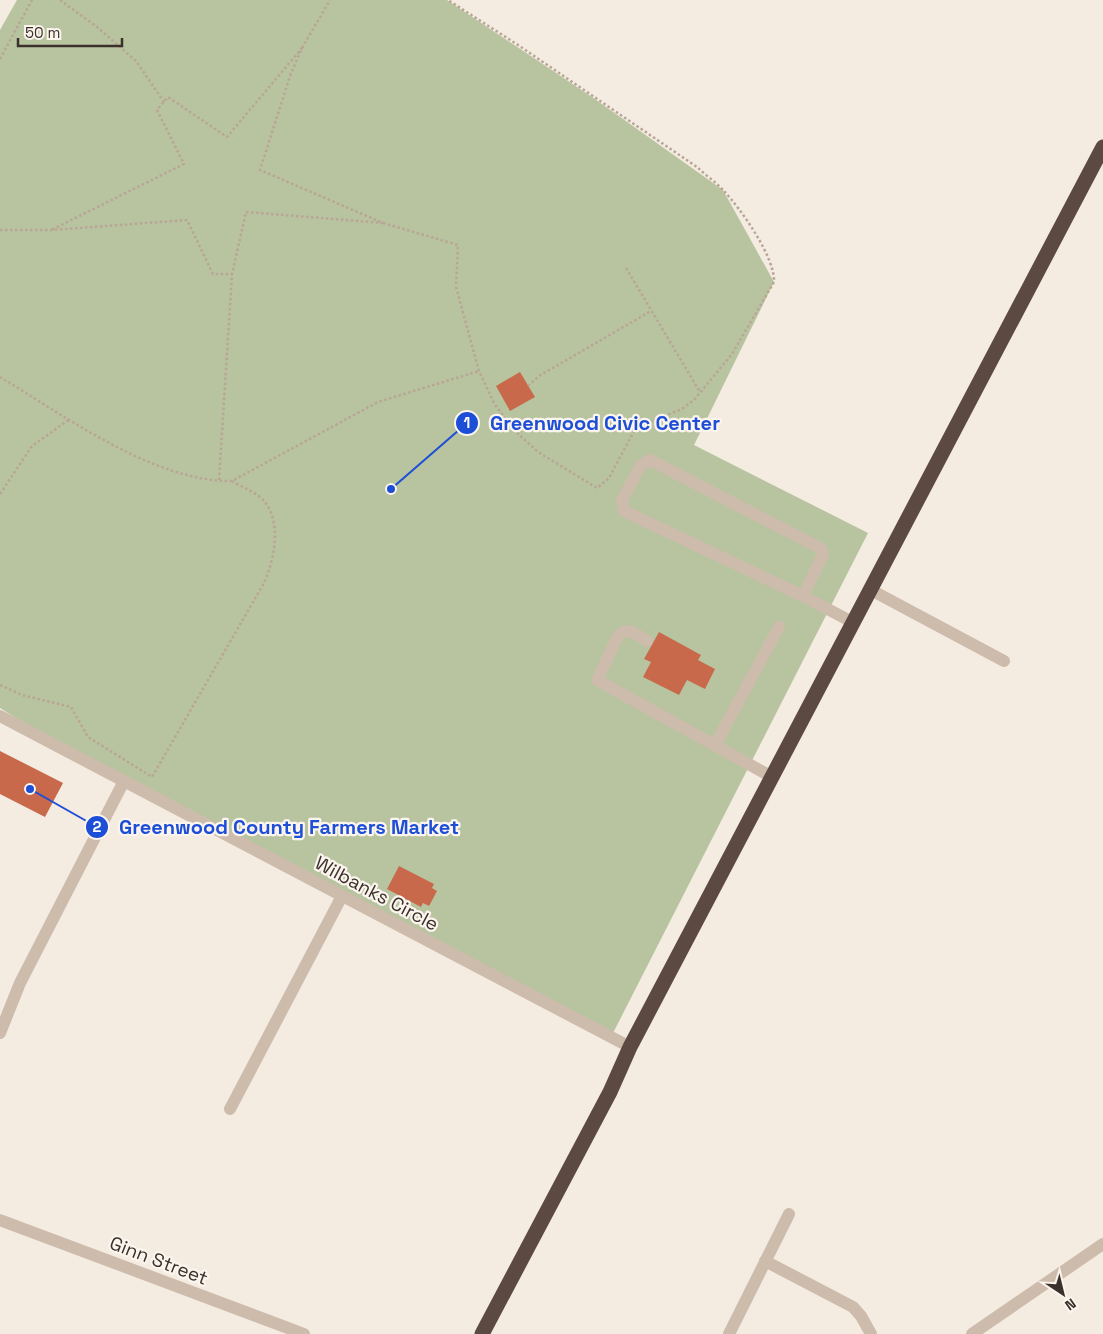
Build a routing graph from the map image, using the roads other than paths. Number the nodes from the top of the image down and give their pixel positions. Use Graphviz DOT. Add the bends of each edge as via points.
graph roads {
  1 [pos="1103,146"];
  2 [pos="872,590"];
  3 [pos="803,596"];
  4 [pos="854,624"];
  5 [pos="779,627"];
  6 [pos="647,640"];
  7 [pos="1004,661"];
  8 [pos="0,716"];
  9 [pos="715,746"];
  10 [pos="772,777"];
  11 [pos="124,781"];
  12 [pos="342,896"];
  13 [pos="0,1033"];
  14 [pos="630,1047"];
  15 [pos="230,1109"];
  16 [pos="789,1214"];
  17 [pos="0,1220"];
  18 [pos="1103,1244"];
  19 [pos="765,1261"];
  20 [pos="304,1334"];
  21 [pos="482,1334"];
  22 [pos="729,1334"];
  23 [pos="871,1334"];
  24 [pos="972,1334"];
  1 -- 2 [label="highway"];
  2 -- 4 [label="highway"];
  2 -- 7 [label="street"];
  3 -- 3 [label="street" via="821,562 823,554 820,548 650,460 641,465 622,500 624,511"];
  3 -- 4 [label="street"];
  4 -- 10 [label="highway"];
  5 -- 9 [label="street"];
  6 -- 9 [label="street" via="633,632 625,631 618,636 597,680"];
  8 -- 11 [label="street, Wilbanks Circle"];
  9 -- 10 [label="street"];
  10 -- 14 [label="highway"];
  11 -- 12 [label="street, Wilbanks Circle"];
  11 -- 13 [label="street" via="20,983"];
  12 -- 14 [label="street, Wilbanks Circle"];
  12 -- 15 [label="street"];
  14 -- 21 [label="highway" via="610,1092"];
  16 -- 19 [label="street"];
  17 -- 20 [label="street, Ginn Street"];
  18 -- 24 [label="street"];
  19 -- 22 [label="street"];
  19 -- 23 [label="street" via="853,1307"];
}
